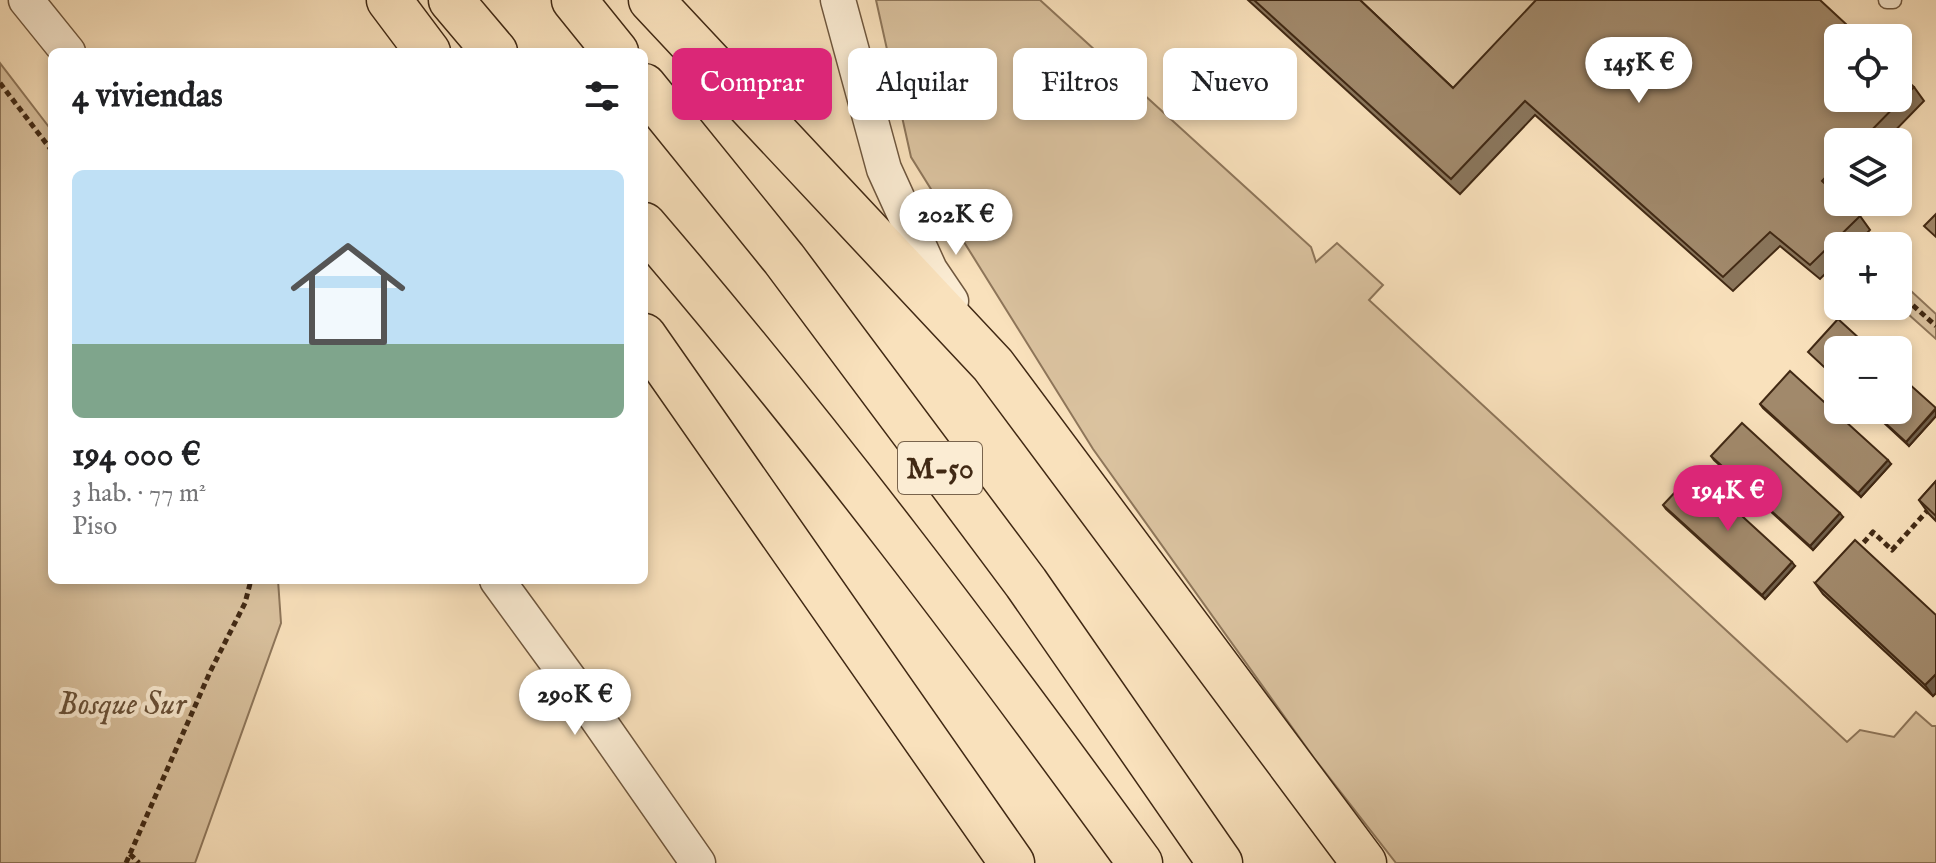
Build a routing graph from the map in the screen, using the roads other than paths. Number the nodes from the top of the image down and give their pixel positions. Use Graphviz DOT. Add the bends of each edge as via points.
graph roads {
  1 [pos="26,0"];
  2 [pos="389,0"];
  3 [pos="451,0"];
  4 [pos="574,0"];
  5 [pos="651,0"];
  6 [pos="1887,0"];
  7 [pos="1893,0"];
  8 [pos="841,5"];
  9 [pos="65,48"];
  10 [pos="425,48"];
  11 [pos="492,48"];
  12 [pos="613,48"];
  13 [pos="648,91"];
  14 [pos="648,230"];
  15 [pos="648,342"];
  16 [pos="993,365"];
  17 [pos="500,584"];
  18 [pos="698,863"];
  19 [pos="1012,863"];
  20 [pos="1140,863"];
  21 [pos="1220,863"];
  22 [pos="1364,863"];
  1 -- 9 [label="street"];
  2 -- 10 [label="highway"];
  3 -- 11 [label="highway"];
  4 -- 12 [label="highway"];
  5 -- 16 [label="highway"];
  6 -- 7 [label="lane"];
  8 -- 16 [label="street" via="884,169 930,270"];
  13 -- 21 [label="highway, M-50" via="784,259 1026,583"];
  14 -- 20 [label="highway, M-50" via="723,317 1019,697"];
  15 -- 19 [label="highway"];
  16 -- 22 [label="highway"];
  17 -- 18 [label="street"];
}
